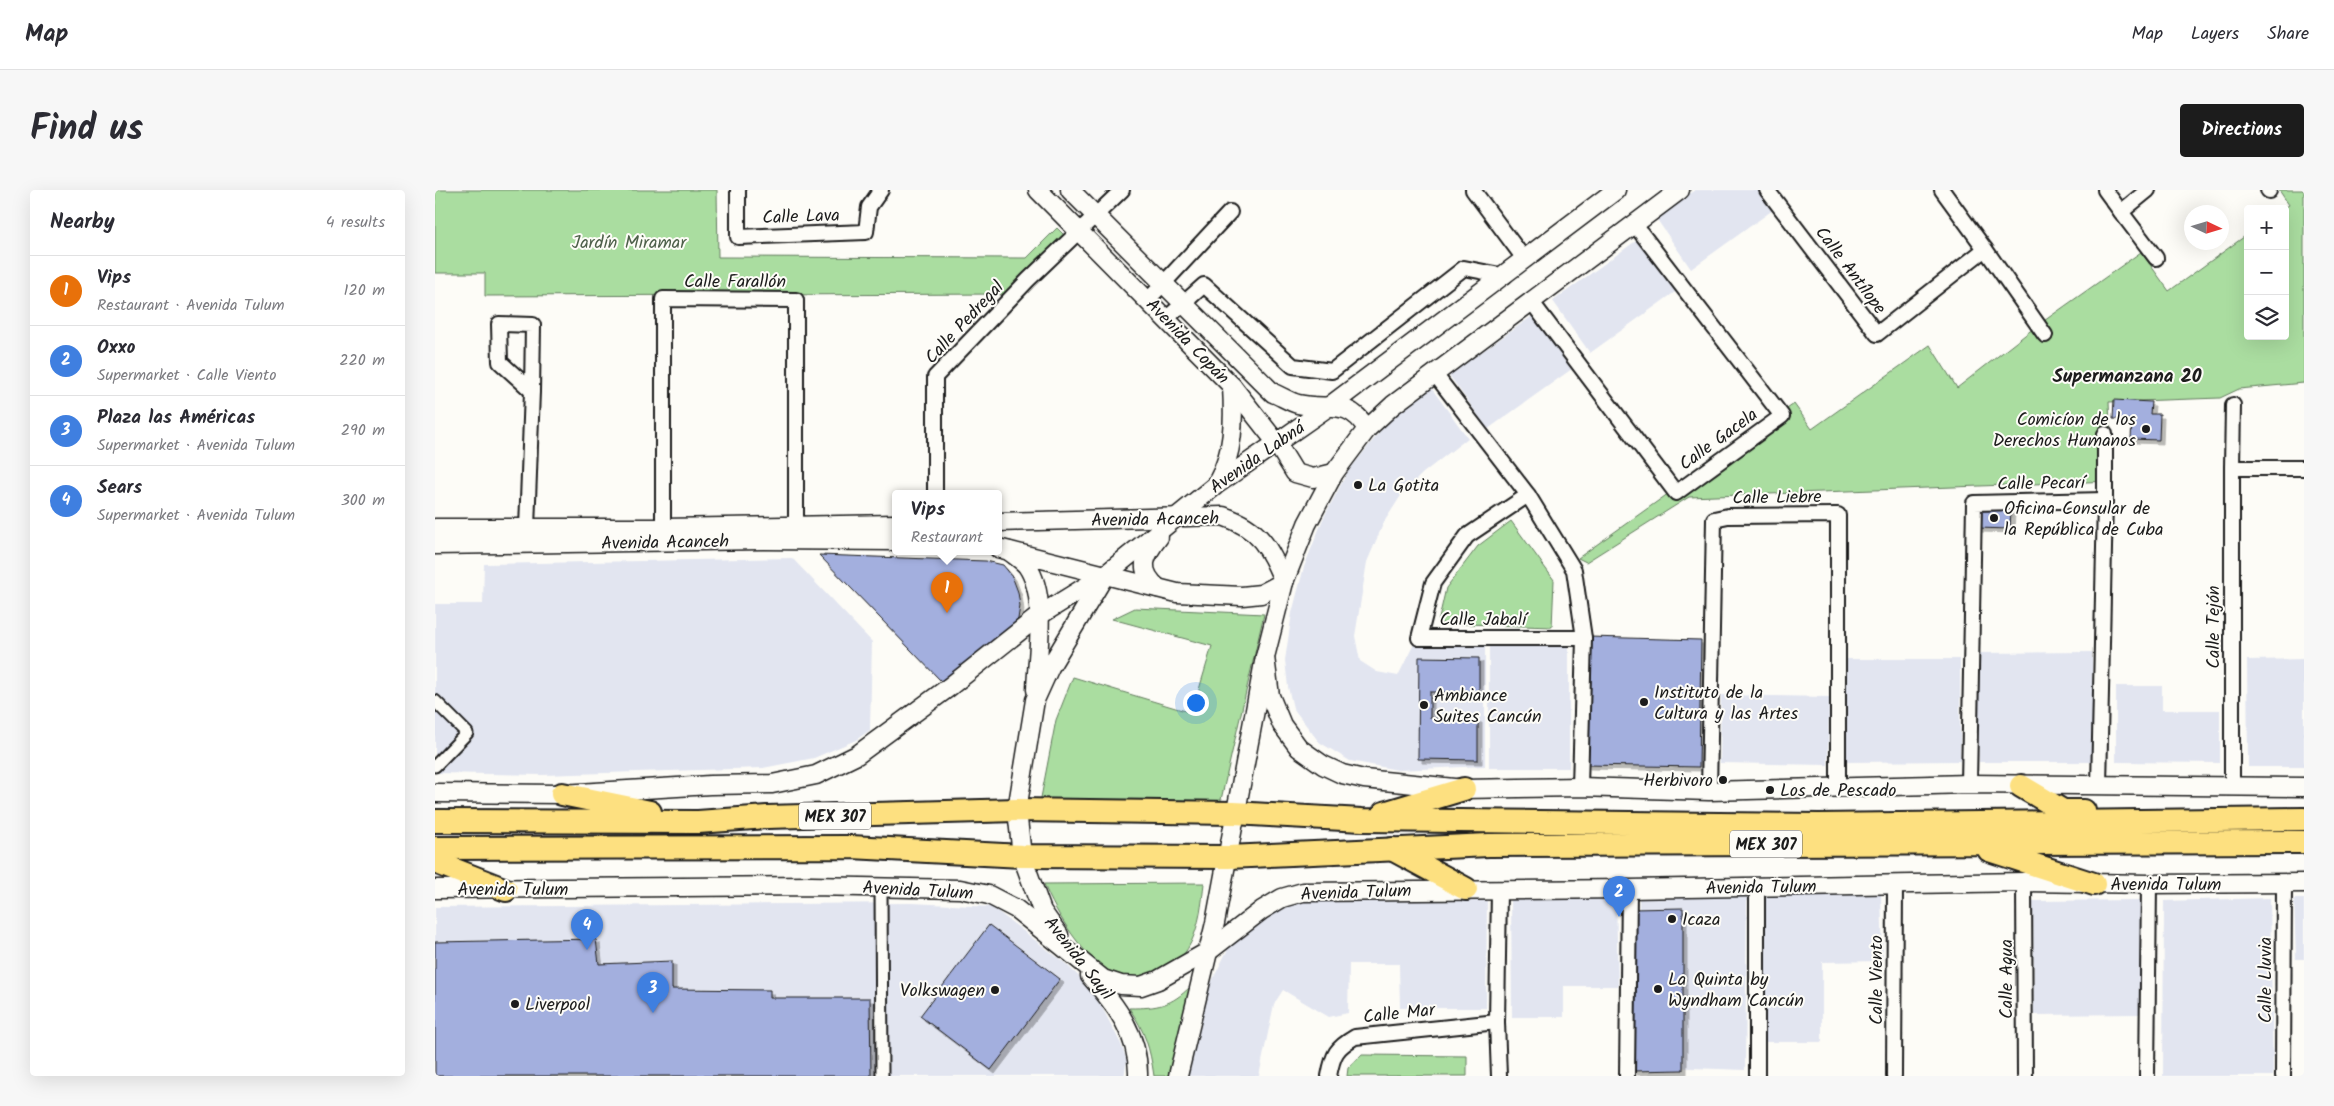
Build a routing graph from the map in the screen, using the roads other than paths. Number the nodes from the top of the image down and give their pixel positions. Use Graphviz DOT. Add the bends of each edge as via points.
graph roads {
  1 [pos="738,190"];
  2 [pos="881,190"];
  3 [pos="1038,190"];
  4 [pos="1070,190"];
  5 [pos="1122,190"];
  6 [pos="1473,190"];
  7 [pos="1680,190"];
  8 [pos="1767,190"];
  9 [pos="1942,190"];
  10 [pos="2105,190"];
  11 [pos="2148,190"];
  12 [pos="1607,193"];
  13 [pos="1230,212"];
  14 [pos="2121,212"];
  15 [pos="1095,215"];
  16 [pos="1635,225"];
  17 [pos="1079,230"];
  18 [pos="1985,249"];
  19 [pos="2156,258"];
  20 [pos="1525,260"];
  21 [pos="1505,276"];
  22 [pos="1163,284"];
  23 [pos="1148,300"];
  24 [pos="1531,301"];
  25 [pos="1183,304"];
  26 [pos="1167,318"];
  27 [pos="2045,336"];
  28 [pos="1434,373"];
  29 [pos="1232,386"];
  30 [pos="532,391"];
  31 [pos="1331,405"];
  32 [pos="2233,405"];
  33 [pos="1367,429"];
  34 [pos="2105,434"];
  35 [pos="1276,442"];
  36 [pos="2232,468"];
  37 [pos="2304,468"];
  38 [pos="1334,473"];
  39 [pos="1216,485"];
  40 [pos="935,490"];
  41 [pos="1528,495"];
  42 [pos="2105,500"];
  43 [pos="1175,517"];
  44 [pos="1002,522"];
  45 [pos="892,524"];
  46 [pos="435,528"];
  47 [pos="527,528"];
  48 [pos="663,528"];
  49 [pos="796,533"];
  50 [pos="892,541"];
  51 [pos="1267,544"];
  52 [pos="435,545"];
  53 [pos="1002,548"];
  54 [pos="1105,574"];
  55 [pos="1284,582"];
  56 [pos="1158,588"];
  57 [pos="1254,595"];
  58 [pos="1040,615"];
  59 [pos="1584,638"];
  60 [pos="1265,657"];
  61 [pos="1035,700"];
  62 [pos="435,701"];
  63 [pos="435,766"];
  64 [pos="1969,784"];
  65 [pos="1580,786"];
  66 [pos="2021,786"];
  67 [pos="2099,786"];
  68 [pos="2232,786"];
  69 [pos="2304,787"];
  70 [pos="1838,788"];
  71 [pos="1464,789"];
  72 [pos="1709,791"];
  73 [pos="435,793"];
  74 [pos="562,794"];
  75 [pos="1017,810"];
  76 [pos="1235,813"];
  77 [pos="2212,819"];
  78 [pos="2304,819"];
  79 [pos="1361,820"];
  80 [pos="435,821"];
  81 [pos="697,822"];
  82 [pos="2304,842"];
  83 [pos="1969,843"];
  84 [pos="435,848"];
  85 [pos="1392,849"];
  86 [pos="1022,856"];
  87 [pos="1228,857"];
  88 [pos="435,862"];
  89 [pos="2025,882"];
  90 [pos="2284,883"];
  91 [pos="2304,883"];
  92 [pos="2094,884"];
  93 [pos="2149,884"];
  94 [pos="1895,885"];
  95 [pos="1757,886"];
  96 [pos="881,887"];
  97 [pos="435,889"];
  98 [pos="1466,889"];
  99 [pos="506,890"];
  100 [pos="1499,890"];
  101 [pos="1629,890"];
  102 [pos="1209,951"];
  103 [pos="1070,952"];
  104 [pos="1497,1022"];
  105 [pos="882,1076"];
  106 [pos="1138,1076"];
  107 [pos="1178,1076"];
  108 [pos="1329,1076"];
  109 [pos="1499,1076"];
  110 [pos="1627,1076"];
  111 [pos="1757,1076"];
  112 [pos="1894,1076"];
  113 [pos="2025,1076"];
  114 [pos="2147,1076"];
  115 [pos="2283,1076"];
  1 -- 2 [label="street, Calle Lava" via="738,237 866,232 869,206"];
  3 -- 17 [label="street, Avenida Copán"];
  4 -- 15 [label="street, Avenida Copán"];
  5 -- 15 [label="street, Calle Pedregal"];
  6 -- 20 [label="street"];
  7 -- 16 [label="street"];
  8 -- 18 [label="street, Calle Antílope" via="1877,334"];
  9 -- 18 [label="street"];
  10 -- 14 [label="street"];
  11 -- 14 [label="street"];
  12 -- 20 [label="street, Avenida Labná"];
  13 -- 22 [label="street"];
  14 -- 19 [label="street"];
  15 -- 17 [label="street, Calle Pedregal"];
  15 -- 22 [label="street, Avenida Copán"];
  16 -- 24 [label="street"];
  16 -- 24 [label="street, Calle Gacela" via="1782,416 1676,493"];
  17 -- 23 [label="street, Avenida Copán"];
  17 -- 40 [label="street, Calle Pedregal" via="935,377"];
  18 -- 27 [label="street"];
  20 -- 21 [label="street, Avenida Labná"];
  21 -- 25 [label="street" via="1464,268 1332,371 1293,366 1204,285"];
  21 -- 31 [label="street, Avenida Labná"];
  22 -- 23 [label="street"];
  22 -- 25 [label="street, Avenida Copán"];
  23 -- 26 [label="street, Avenida Copán"];
  24 -- 28 [label="street"];
  25 -- 26 [label="street"];
  25 -- 31 [label="street, Avenida Copán" via="1273,393 1298,404"];
  26 -- 29 [label="street, Avenida Copán"];
  28 -- 33 [label="street"];
  28 -- 41 [label="street"];
  29 -- 35 [label="street, Avenida Copán"];
  29 -- 39 [label="street" via="1233,430 1227,462"];
  30 -- 30 [label="street" via="533,325 499,324 500,362"];
  30 -- 47 [label="street"];
  31 -- 33 [label="street, Avenida Copán" via="1353,412"];
  31 -- 35 [label="street, Avenida Labná"];
  32 -- 36 [label="street, Calle Tejón"];
  33 -- 38 [label="street"];
  34 -- 42 [label="street"];
  35 -- 38 [label="street, Avenida Copán" via="1295,473 1313,478"];
  35 -- 39 [label="street, Avenida Labná"];
  36 -- 37 [label="street"];
  36 -- 68 [label="street, Calle Tejón"];
  38 -- 55 [label="street" via="1307,524"];
  39 -- 43 [label="street, Avenida Labná"];
  41 -- 59 [label="street" via="1574,570"];
  41 -- 59 [label="street, Calle Jabalí" via="1467,536 1433,583 1419,638"];
  42 -- 64 [label="street, Calle Pecarí" via="1974,503"];
  42 -- 67 [label="street, Calle Pecarí"];
  43 -- 44 [label="street, Avenida Acanceh"];
  43 -- 51 [label="street, Avenida Acanceh" via="1223,516 1247,526"];
  43 -- 54 [label="street, Avenida Labná"];
  43 -- 56 [label="street" via="1149,549 1145,559 1145,571"];
  45 -- 49 [label="street, Avenida Acanceh"];
  46 -- 47 [label="street, Avenida Acanceh"];
  47 -- 48 [label="street, Avenida Acanceh"];
  48 -- 49 [label="street, Avenida Acanceh"];
  48 -- 49 [label="street, Calle Farallón" via="663,300 796,300"];
  49 -- 50 [label="street, Avenida Acanceh"];
  49 -- 52 [label="street, Avenida Acanceh"];
  51 -- 55 [label="street, Avenida Acanceh"];
  51 -- 57 [label="street" via="1268,578"];
  53 -- 54 [label="street"];
  53 -- 58 [label="street" via="1022,561 1031,574"];
  54 -- 56 [label="street"];
  54 -- 58 [label="street"];
  54 -- 61 [label="street, Avenida Labná" via="1050,667"];
  55 -- 57 [label="street"];
  55 -- 60 [label="street"];
  56 -- 57 [label="street" via="1203,595"];
  58 -- 61 [label="street"];
  58 -- 74 [label="street" via="910,717 857,754 816,775 772,784"];
  59 -- 65 [label="street"];
  60 -- 71 [label="street" via="1270,696 1282,725 1299,748 1323,765 1364,779"];
  60 -- 76 [label="street"];
  61 -- 75 [label="street, Avenida Labná"];
  62 -- 63 [label="street" via="467,733"];
  64 -- 66 [label="street"];
  64 -- 70 [label="street"];
  65 -- 71 [label="street"];
  65 -- 72 [label="street"];
  66 -- 67 [label="street"];
  66 -- 77 [label="main road" via="2063,811"];
  67 -- 68 [label="street"];
  68 -- 69 [label="street"];
  70 -- 72 [label="street"];
  70 -- 72 [label="street, Calle Liebre" via="1838,514 1737,516 1714,519"];
  71 -- 79 [label="main road"];
  73 -- 74 [label="street"];
  74 -- 81 [label="main road"];
  75 -- 76 [label="main road, MEX 307"];
  75 -- 81 [label="main road, MEX 307"];
  75 -- 86 [label="street, Avenida Sayil"];
  76 -- 79 [label="main road, MEX 307"];
  76 -- 87 [label="street"];
  77 -- 78 [label="main road, MEX 307"];
  77 -- 79 [label="main road, MEX 307" via="1819,825"];
  80 -- 81 [label="main road, MEX 307"];
  82 -- 83 [label="main road, MEX 307"];
  83 -- 85 [label="main road, MEX 307" via="1489,845"];
  83 -- 92 [label="main road"];
  84 -- 86 [label="main road, MEX 307" via="851,847"];
  85 -- 87 [label="main road, MEX 307"];
  85 -- 98 [label="main road"];
  86 -- 87 [label="main road, MEX 307"];
  86 -- 103 [label="street, Avenida Sayil" via="1042,911"];
  87 -- 102 [label="street"];
  88 -- 99 [label="main road"];
  89 -- 92 [label="street, Avenida Tulum"];
  89 -- 94 [label="street, Avenida Tulum"];
  89 -- 113 [label="street, Calle Agua"];
  90 -- 91 [label="street, Avenida Tulum"];
  90 -- 93 [label="street, Avenida Tulum"];
  90 -- 115 [label="street, Calle Lluvia"];
  92 -- 93 [label="street, Avenida Tulum"];
  93 -- 114 [label="street"];
  94 -- 95 [label="street, Avenida Tulum"];
  94 -- 112 [label="street, Calle Viento"];
  95 -- 101 [label="street, Avenida Tulum"];
  95 -- 111 [label="street"];
  96 -- 99 [label="street, Avenida Tulum"];
  96 -- 103 [label="street, Avenida Tulum" via="960,889 989,894 1016,909"];
  96 -- 105 [label="street"];
  97 -- 99 [label="street, Avenida Tulum"];
  98 -- 100 [label="street, Avenida Tulum"];
  98 -- 102 [label="street, Avenida Tulum" via="1303,892 1282,898 1262,910"];
  100 -- 101 [label="street, Avenida Tulum"];
  100 -- 104 [label="street"];
  101 -- 110 [label="street"];
  102 -- 103 [label="street, Avenida Tulum" via="1141,986 1121,985 1103,979"];
  102 -- 107 [label="street"];
  103 -- 106 [label="street, Avenida Sayil" via="1117,1006 1132,1036"];
  104 -- 108 [label="street, Calle Mar" via="1355,1037 1340,1046 1332,1060"];
  104 -- 109 [label="street"];
}
